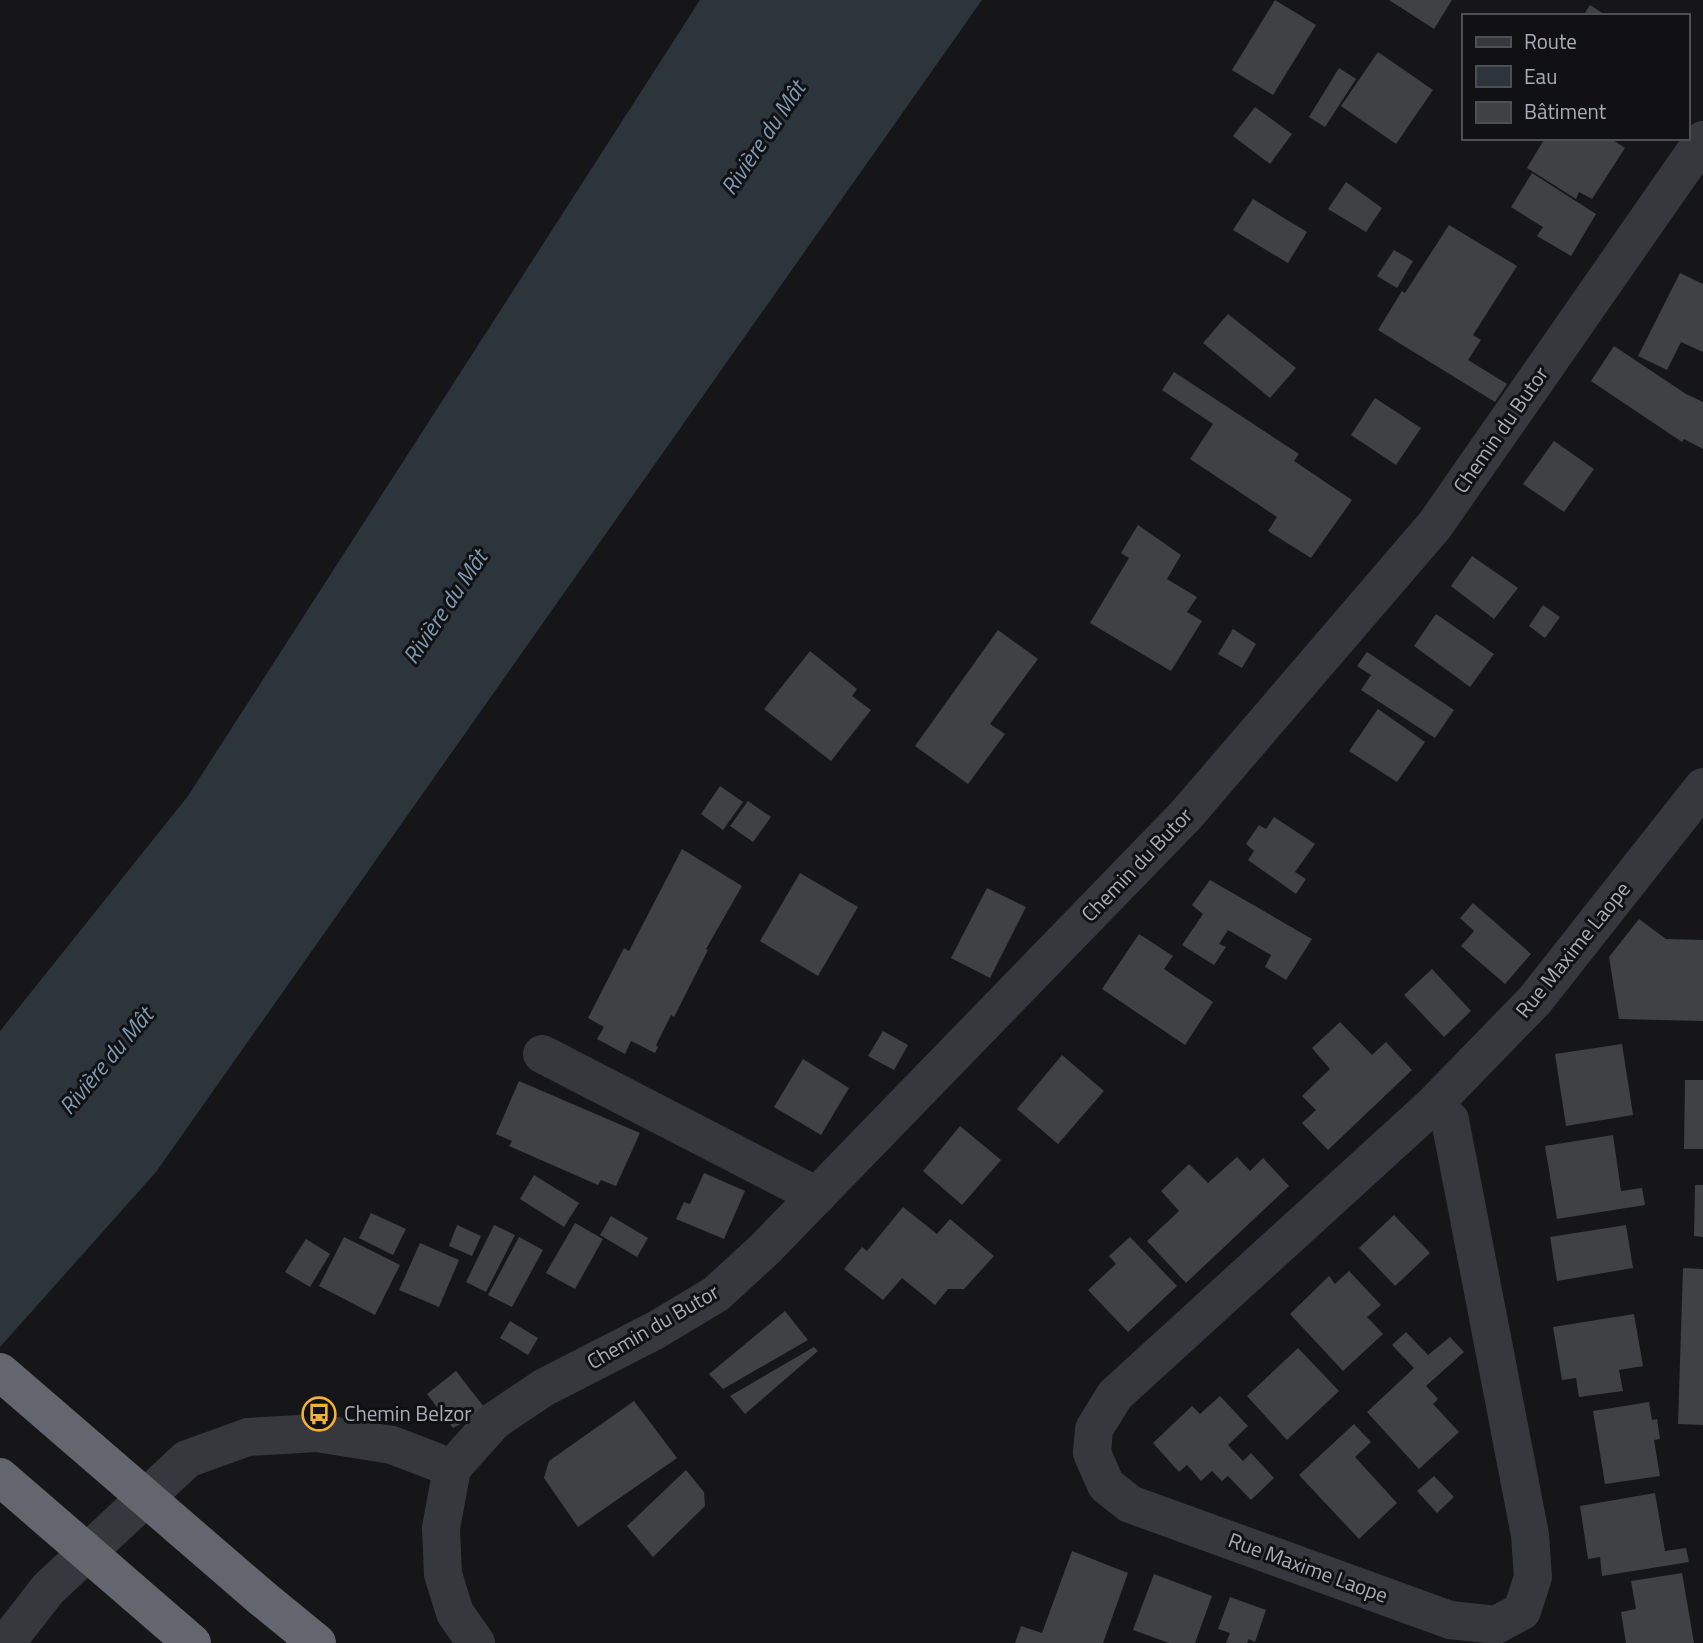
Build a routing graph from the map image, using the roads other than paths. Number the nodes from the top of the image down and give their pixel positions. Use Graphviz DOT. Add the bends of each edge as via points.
graph roads {
  1 [pos="1703,140"];
  2 [pos="1703,787"];
  3 [pos="542,1054"];
  4 [pos="1433,1105"];
  5 [pos="817,1196"];
  6 [pos="0,1372"];
  7 [pos="452,1468"];
  8 [pos="0,1477"];
  9 [pos="6,1643"];
  10 [pos="192,1643"];
  11 [pos="317,1643"];
  12 [pos="476,1643"];
  1 -- 5 [label="street, Chemin du Butor" via="1435,525 1186,815"];
  2 -- 4 [label="street, Rue Maxime Laope" via="1535,1000"];
  3 -- 5 [label="street"];
  4 -- 4 [label="street, Rue Maxime Laope" via="1115,1395 1094,1429 1092,1453 1106,1485 1130,1504 1450,1620 1496,1625 1522,1611 1533,1577 1530,1535 1450,1120"];
  5 -- 7 [label="street, Chemin du Butor" via="716,1294 543,1388 494,1421"];
  6 -- 11 [label="highway, bridge"];
  7 -- 9 [label="street" via="392,1445 317,1433 248,1437 187,1459 48,1589"];
  7 -- 12 [label="street" via="440,1528 443,1574 456,1613"];
  8 -- 10 [label="highway, bridge"];
}
